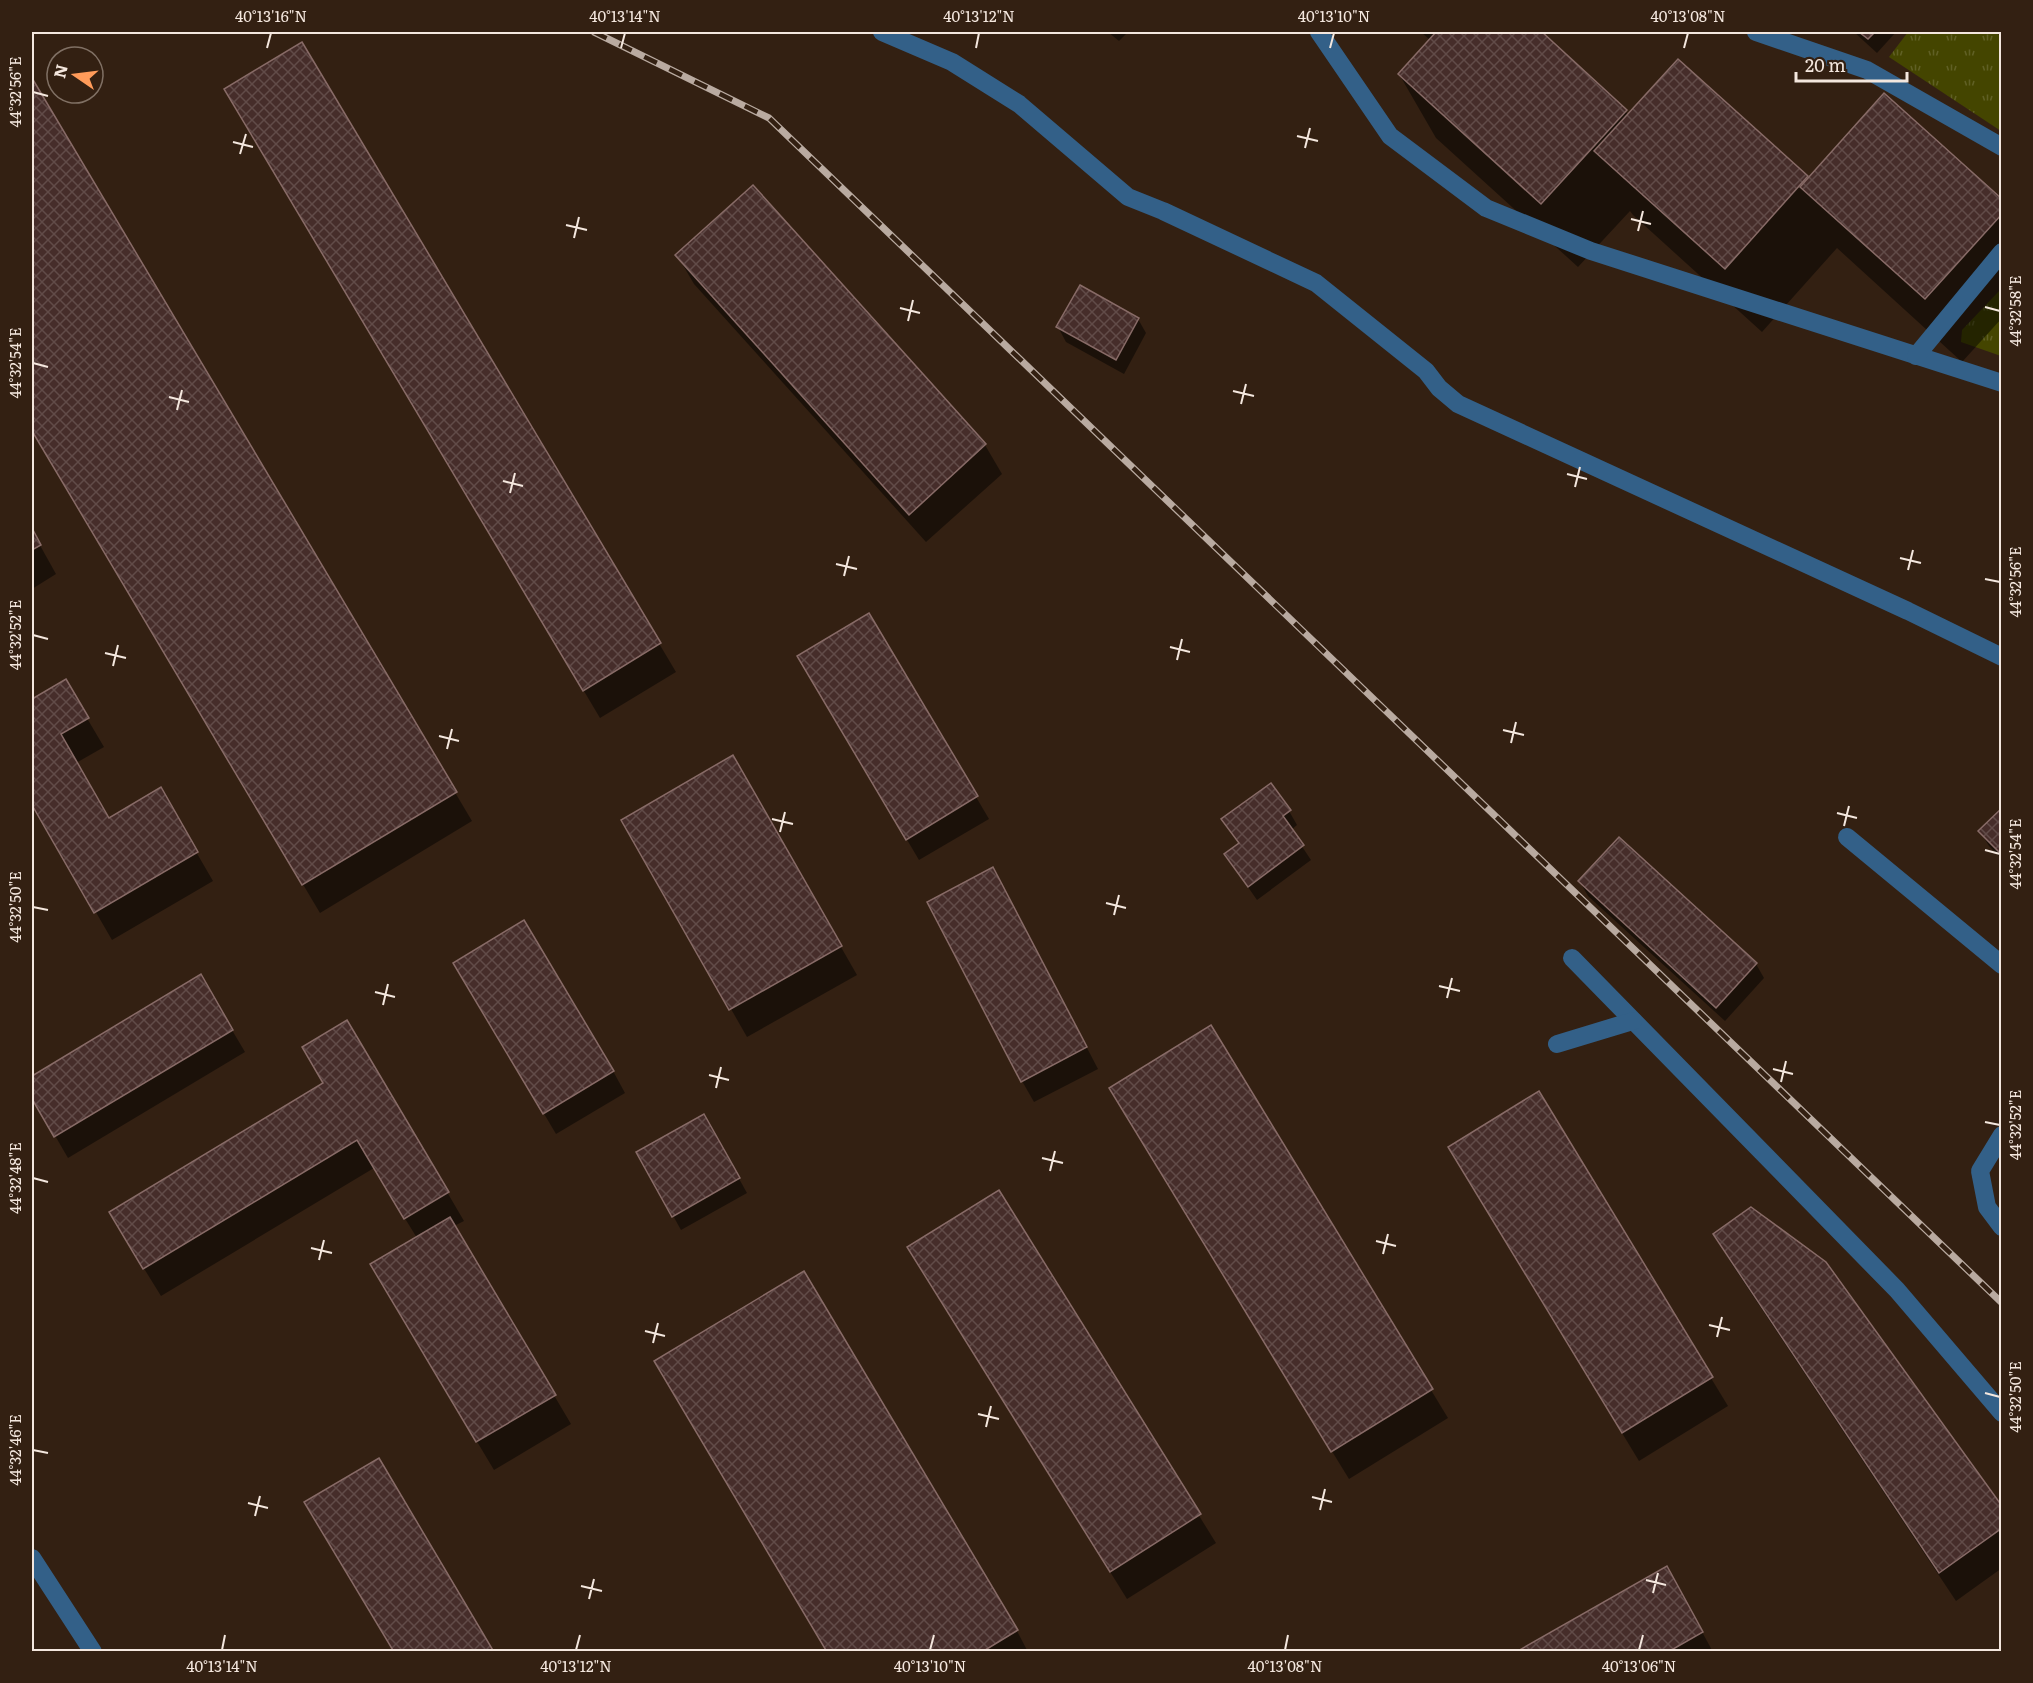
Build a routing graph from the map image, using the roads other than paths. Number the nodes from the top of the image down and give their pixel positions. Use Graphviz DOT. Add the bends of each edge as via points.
graph roads {
  1 [pos="885,32"];
  2 [pos="1319,32"];
  3 [pos="1756,32"];
  4 [pos="2001,147"];
  5 [pos="2001,252"];
  6 [pos="1916,356"];
  7 [pos="2001,383"];
  8 [pos="2001,657"];
  9 [pos="1847,837"];
  10 [pos="1572,958"];
  11 [pos="2001,964"];
  12 [pos="1633,1021"];
  13 [pos="1557,1044"];
  14 [pos="2001,1135"];
  15 [pos="2001,1227"];
  16 [pos="2001,1413"];
  17 [pos="32,1558"];
  18 [pos="93,1652"];
  1 -- 8 [label="street" via="952,62 1019,104 1128,197 1316,283 1426,371 1438,388 1458,404"];
  2 -- 6 [label="street" via="1390,136 1486,208 1591,251"];
  3 -- 4 [label="street" via="1867,70"];
  5 -- 6 [label="street"];
  6 -- 7 [label="street"];
  9 -- 11 [label="street"];
  10 -- 12 [label="street"];
  12 -- 13 [label="street"];
  12 -- 16 [label="street" via="1897,1290"];
  14 -- 15 [label="street" via="1980,1171 1987,1207"];
  17 -- 18 [label="street"];
}
